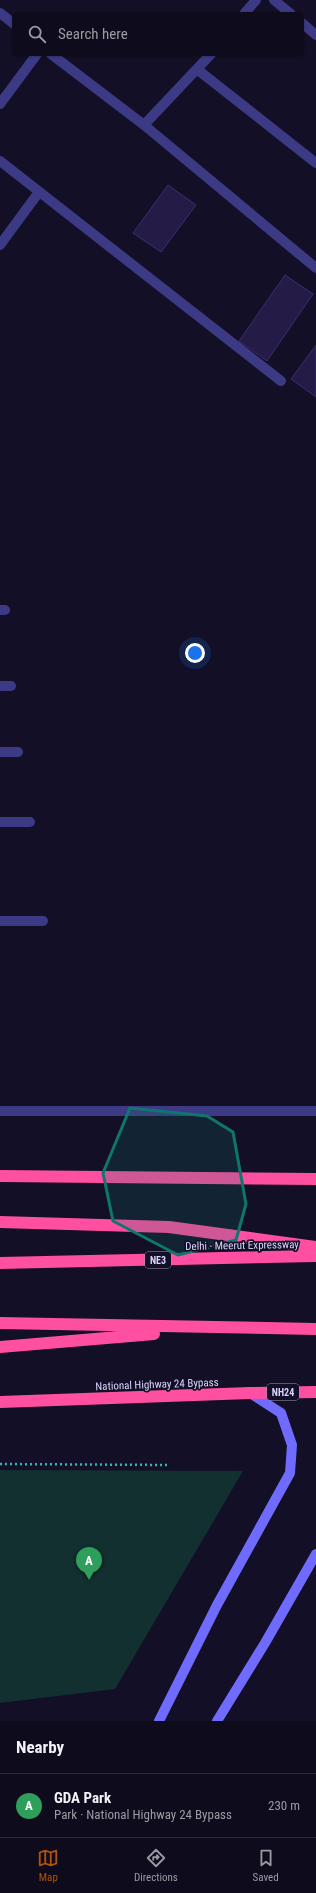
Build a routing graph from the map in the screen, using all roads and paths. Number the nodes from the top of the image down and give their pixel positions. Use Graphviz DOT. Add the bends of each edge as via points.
graph roads {
  1 [pos="274,0"];
  2 [pos="254,1"];
  3 [pos="246,12"];
  4 [pos="289,12"];
  5 [pos="0,13"];
  6 [pos="12,22"];
  7 [pos="304,26"];
  8 [pos="316,35"];
  9 [pos="36,56"];
  10 [pos="54,56"];
  11 [pos="209,56"];
  12 [pos="198,70"];
  13 [pos="0,104"];
  14 [pos="144,125"];
  15 [pos="0,161"];
  16 [pos="316,163"];
  17 [pos="39,192"];
  18 [pos="0,246"];
  19 [pos="316,268"];
  20 [pos="281,381"];
  21 [pos="0,686"];
  22 [pos="11,686"];
  23 [pos="0,752"];
  24 [pos="18,752"];
  25 [pos="0,822"];
  26 [pos="30,822"];
  27 [pos="0,921"];
  28 [pos="44,921"];
  29 [pos="0,1111"];
  30 [pos="316,1111"];
  31 [pos="0,1176"];
  32 [pos="316,1179"];
  33 [pos="0,1222"];
  34 [pos="316,1247"];
  35 [pos="316,1256"];
  36 [pos="0,1263"];
  37 [pos="0,1323"];
  38 [pos="213,1328"];
  39 [pos="316,1330"];
  40 [pos="0,1348"];
  41 [pos="316,1392"];
  42 [pos="250,1393"];
  43 [pos="0,1402"];
  44 [pos="0,1464"];
  45 [pos="170,1465"];
  46 [pos="316,1554"];
  47 [pos="159,1721"];
  48 [pos="217,1721"];
  1 -- 4 [label="street"];
  2 -- 3 [label="street"];
  5 -- 6 [label="street"];
  7 -- 8 [label="street"];
  9 -- 13 [label="street"];
  10 -- 14 [label="street"];
  11 -- 12 [label="street"];
  12 -- 14 [label="street"];
  12 -- 16 [label="street"];
  14 -- 19 [label="street"];
  15 -- 17 [label="street"];
  17 -- 18 [label="street"];
  17 -- 20 [label="street"];
  21 -- 22 [label="street"];
  23 -- 24 [label="street"];
  25 -- 26 [label="street"];
  27 -- 28 [label="street"];
  29 -- 30 [label="street"];
  31 -- 32 [label="highway"];
  33 -- 34 [label="highway" via="169,1227"];
  35 -- 36 [label="highway, Delhi - Meerut Expressway / NE3"];
  37 -- 38 [label="highway"];
  38 -- 39 [label="highway"];
  38 -- 40 [label="highway"];
  41 -- 42 [label="highway, National Highway 24 Bypass / NH24"];
  42 -- 43 [label="highway, National Highway 24 Bypass"];
  42 -- 47 [label="street" via="281,1413 292,1445 290,1474 217,1605"];
  44 -- 45 [label="path"];
  46 -- 48 [label="street"];
}
